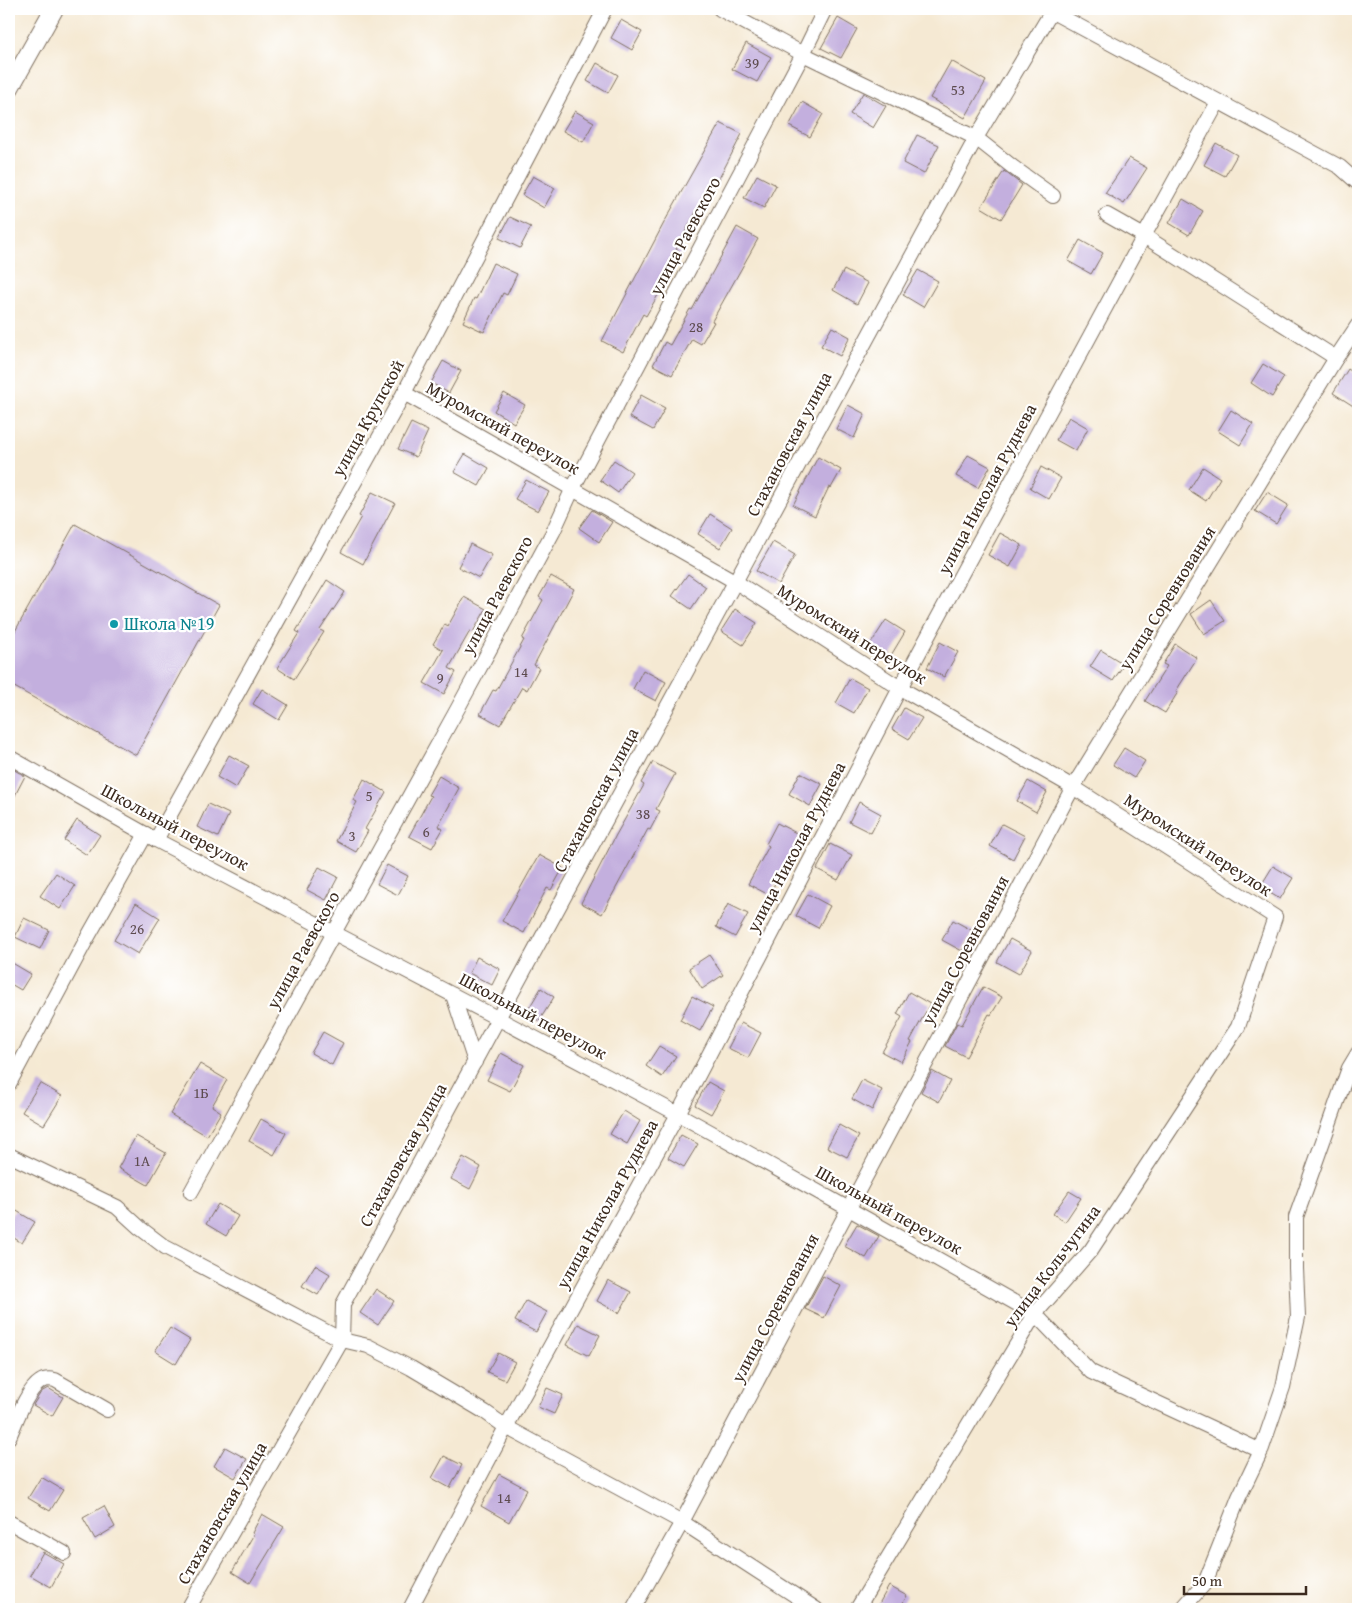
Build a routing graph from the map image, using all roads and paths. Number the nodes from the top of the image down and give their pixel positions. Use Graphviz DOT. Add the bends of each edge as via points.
graph roads {
  1 [pos="54,9"];
  2 [pos="605,9"];
  3 [pos="720,9"];
  4 [pos="825,9"];
  5 [pos="1049,10"];
  6 [pos="1070,15"];
  7 [pos="803,54"];
  8 [pos="9,89"];
  9 [pos="1218,102"];
  10 [pos="976,138"];
  11 [pos="1358,183"];
  12 [pos="1053,196"];
  13 [pos="1107,215"];
  14 [pos="1144,236"];
  15 [pos="1358,325"];
  16 [pos="1336,358"];
  17 [pos="404,393"];
  18 [pos="573,488"];
  19 [pos="736,582"];
  20 [pos="900,688"];
  21 [pos="9,757"];
  22 [pos="1073,787"];
  23 [pos="151,837"];
  24 [pos="1275,917"];
  25 [pos="334,933"];
  26 [pos="453,995"];
  27 [pos="499,1019"];
  28 [pos="1358,1054"];
  29 [pos="475,1062"];
  30 [pos="9,1084"];
  31 [pos="678,1114"];
  32 [pos="9,1155"];
  33 [pos="191,1192"];
  34 [pos="849,1208"];
  35 [pos="1035,1314"];
  36 [pos="342,1340"];
  37 [pos="107,1410"];
  38 [pos="506,1428"];
  39 [pos="9,1436"];
  40 [pos="1261,1451"];
  41 [pos="9,1522"];
  42 [pos="682,1522"];
  43 [pos="64,1553"];
  44 [pos="188,1609"];
  45 [pos="410,1609"];
  46 [pos="633,1609"];
  47 [pos="816,1609"];
  48 [pos="857,1609"];
  49 [pos="1182,1609"];
  1 -- 8 [label="street"];
  2 -- 17 [label="street, улица Крупской"];
  3 -- 7 [label="street"];
  4 -- 7 [label="street, улица Раевского"];
  5 -- 6 [label="street"];
  5 -- 10 [label="street, Стахановская улица"];
  6 -- 9 [label="street"];
  7 -- 10 [label="street"];
  7 -- 18 [label="street, улица Раевского"];
  9 -- 11 [label="street" via="1340,167"];
  9 -- 14 [label="street, улица Николая Руднева"];
  10 -- 12 [label="street"];
  10 -- 19 [label="street, Стахановская улица"];
  13 -- 14 [label="street"];
  14 -- 16 [label="street"];
  14 -- 20 [label="street, улица Николая Руднева"];
  15 -- 16 [label="street, улица Соревнования"];
  16 -- 22 [label="street, улица Соревнования"];
  17 -- 18 [label="street, Муромский переулок"];
  17 -- 23 [label="street, улица Крупской"];
  18 -- 19 [label="street, Муромский переулок"];
  18 -- 25 [label="street, улица Раевского" via="553,532"];
  19 -- 20 [label="street, Муромский переулок"];
  19 -- 27 [label="street, Стахановская улица"];
  20 -- 22 [label="street, Муромский переулок"];
  20 -- 31 [label="street, улица Николая Руднева"];
  21 -- 23 [label="street, Школьный переулок"];
  22 -- 24 [label="street, Муромский переулок"];
  22 -- 34 [label="street, улица Соревнования"];
  23 -- 25 [label="street, Школьный переулок"];
  23 -- 30 [label="street, улица Крупской" via="85,942"];
  24 -- 35 [label="street, улица Кольчугина" via="1238,1027 1091,1250"];
  25 -- 26 [label="street, Школьный переулок"];
  25 -- 33 [label="street, улица Раевского"];
  26 -- 27 [label="street, Школьный переулок"];
  26 -- 29 [label="street"];
  27 -- 29 [label="street, Стахановская улица"];
  27 -- 31 [label="street, Школьный переулок"];
  28 -- 40 [label="street" via="1349,1068 1296,1216 1298,1318 1283,1387"];
  29 -- 36 [label="street, Стахановская улица" via="343,1304"];
  31 -- 34 [label="street, Школьный переулок"];
  31 -- 38 [label="street, улица Николая Руднева"];
  32 -- 36 [label="street" via="116,1207 165,1246"];
  34 -- 35 [label="street, Школьный переулок"];
  34 -- 42 [label="street, улица Соревнования"];
  35 -- 40 [label="street, Школьный переулок" via="1091,1372"];
  35 -- 48 [label="street, улица Кольчугина"];
  36 -- 38 [label="street" via="368,1346 411,1368"];
  36 -- 44 [label="street, Стахановская улица"];
  37 -- 39 [label="street" via="55,1380 47,1379 34,1388"];
  38 -- 42 [label="street"];
  38 -- 45 [label="street, улица Николая Руднева"];
  40 -- 49 [label="street" via="1205,1583"];
  41 -- 43 [label="street"];
  42 -- 46 [label="street, улица Соревнования"];
  42 -- 47 [label="street"];
}
